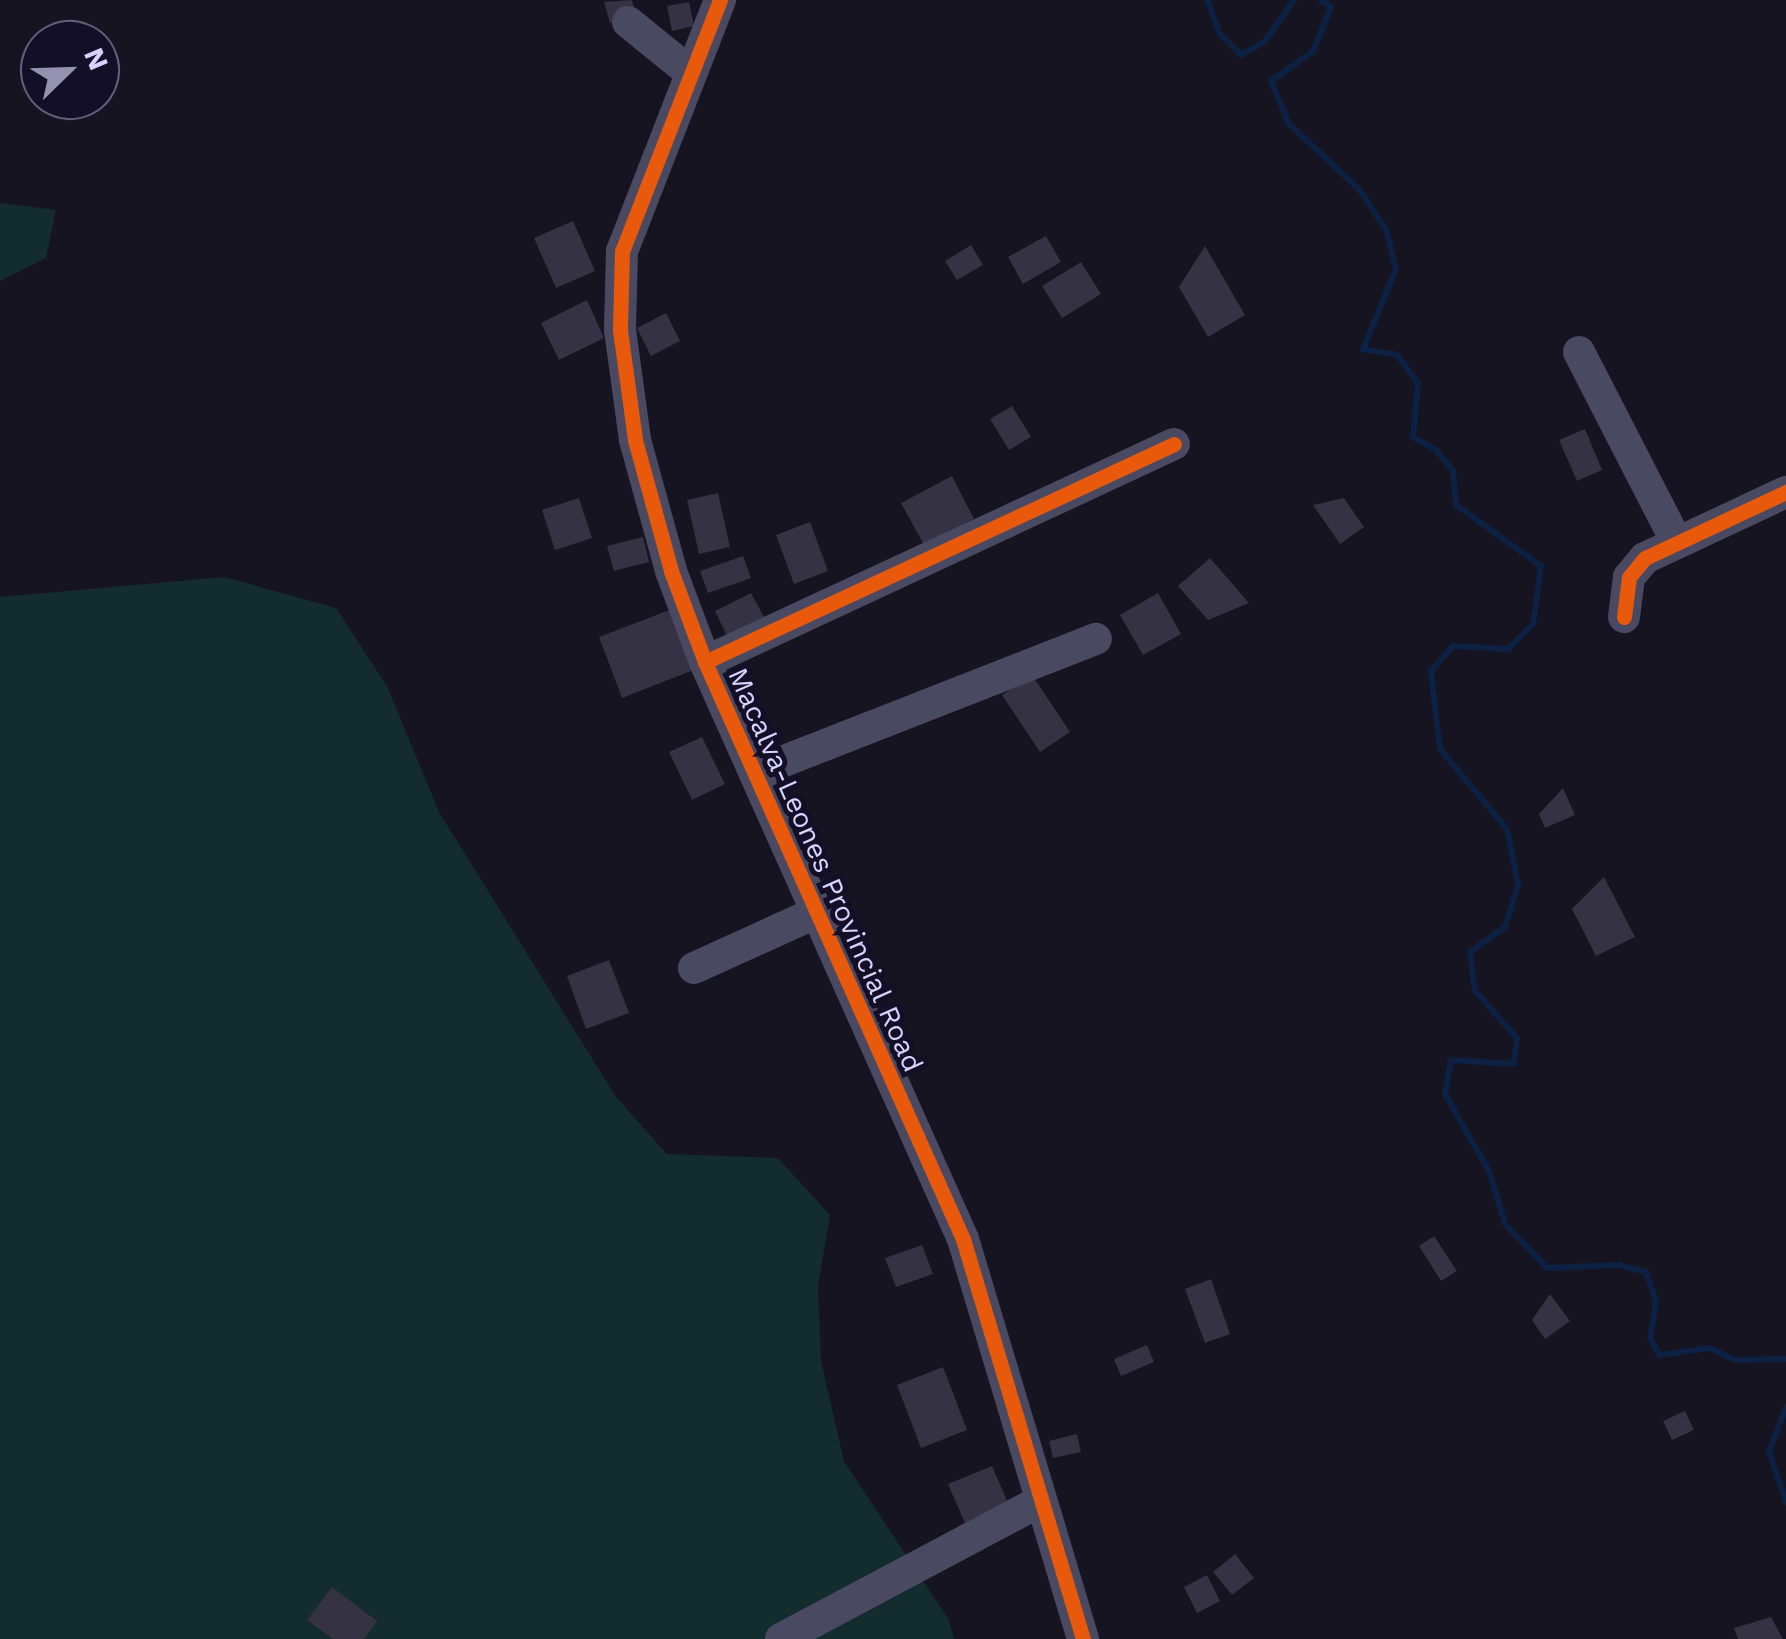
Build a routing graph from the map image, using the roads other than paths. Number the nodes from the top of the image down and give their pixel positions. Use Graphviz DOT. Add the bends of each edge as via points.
graph roads {
  1 [pos="720,0"];
  2 [pos="628,22"];
  3 [pos="690,73"];
  4 [pos="1578,352"];
  5 [pos="1174,444"];
  6 [pos="1786,492"];
  7 [pos="1675,538"];
  8 [pos="1624,617"];
  9 [pos="1096,639"];
  10 [pos="705,662"];
  11 [pos="756,772"];
  12 [pos="813,914"];
  13 [pos="694,968"];
  14 [pos="1038,1502"];
  15 [pos="781,1639"];
  16 [pos="1083,1639"];
  1 -- 3 [label="street, Macalva-Leones Provincial Road"];
  2 -- 3 [label="street"];
  3 -- 10 [label="street, Macalva-Leones Provincial Road" via="626,234 618,304 635,440 671,571"];
  4 -- 7 [label="street"];
  5 -- 10 [label="street"];
  6 -- 7 [label="street"];
  7 -- 8 [label="street" via="1634,567"];
  9 -- 11 [label="street"];
  10 -- 11 [label="street, Macalva-Leones Provincial Road"];
  11 -- 12 [label="street, Macalva-Leones Provincial Road"];
  12 -- 13 [label="street"];
  12 -- 14 [label="street, Macalva-Leones Provincial Road" via="963,1240"];
  14 -- 15 [label="street"];
  14 -- 16 [label="street, Macalva-Leones Provincial Road"];
}
